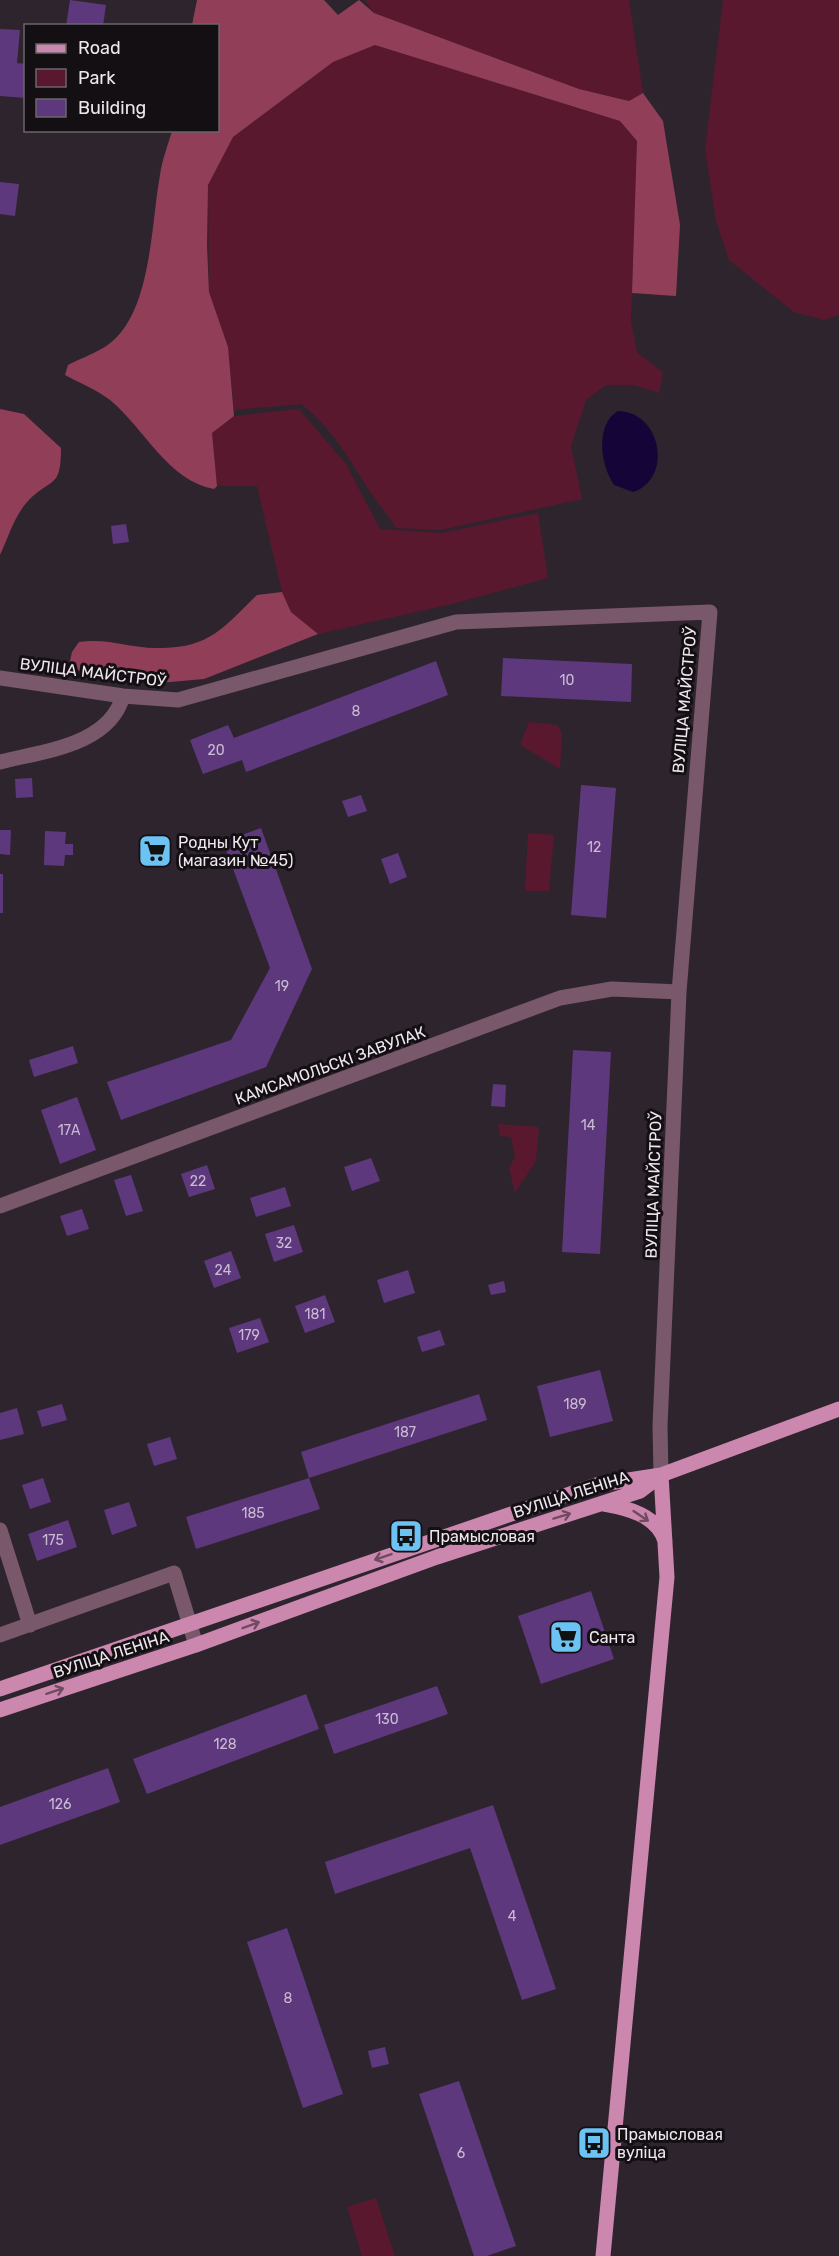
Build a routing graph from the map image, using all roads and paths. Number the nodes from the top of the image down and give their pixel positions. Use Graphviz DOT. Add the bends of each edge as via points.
graph roads {
  1 [pos="0,678"];
  2 [pos="123,696"];
  3 [pos="0,762"];
  4 [pos="679,992"];
  5 [pos="0,1206"];
  6 [pos="839,1409"];
  7 [pos="661,1475"];
  8 [pos="603,1504"];
  9 [pos="0,1530"];
  10 [pos="666,1547"];
  11 [pos="190,1623"];
  12 [pos="30,1625"];
  13 [pos="0,1635"];
  14 [pos="196,1645"];
  15 [pos="0,1689"];
  16 [pos="0,1710"];
  17 [pos="603,2256"];
  1 -- 2 [label="street, ВУЛІЦА МАЙСТРОЎ"];
  2 -- 3 [label="street" via="112,718 84,740"];
  2 -- 4 [label="street, ВУЛІЦА МАЙСТРОЎ" via="178,700 456,622 710,612"];
  4 -- 5 [label="street, КАМСАМОЛЬСКІ ЗАВУЛАК" via="612,989 560,998"];
  4 -- 7 [label="street, ВУЛІЦА МАЙСТРОЎ"];
  6 -- 7 [label="main road"];
  7 -- 8 [label="main road, ВУЛІЦА ЛЕНІНА" via="640,1491"];
  7 -- 10 [label="main road"];
  7 -- 11 [label="main road, ВУЛІЦА ЛЕНІНА, one-way" via="596,1485"];
  8 -- 10 [label="main road, one-way" via="638,1512 655,1526"];
  14 -- 8 [label="main road, ВУЛІЦА ЛЕНІНА, one-way" via="437,1557"];
  9 -- 12 [label="street"];
  10 -- 17 [label="main road" via="667,1577"];
  11 -- 12 [label="street" via="174,1573"];
  11 -- 14 [label="street"];
  11 -- 15 [label="main road, ВУЛІЦА ЛЕНІНА"];
  12 -- 13 [label="street"];
  16 -- 14 [label="main road, ВУЛІЦА ЛЕНІНА, one-way"];
}
